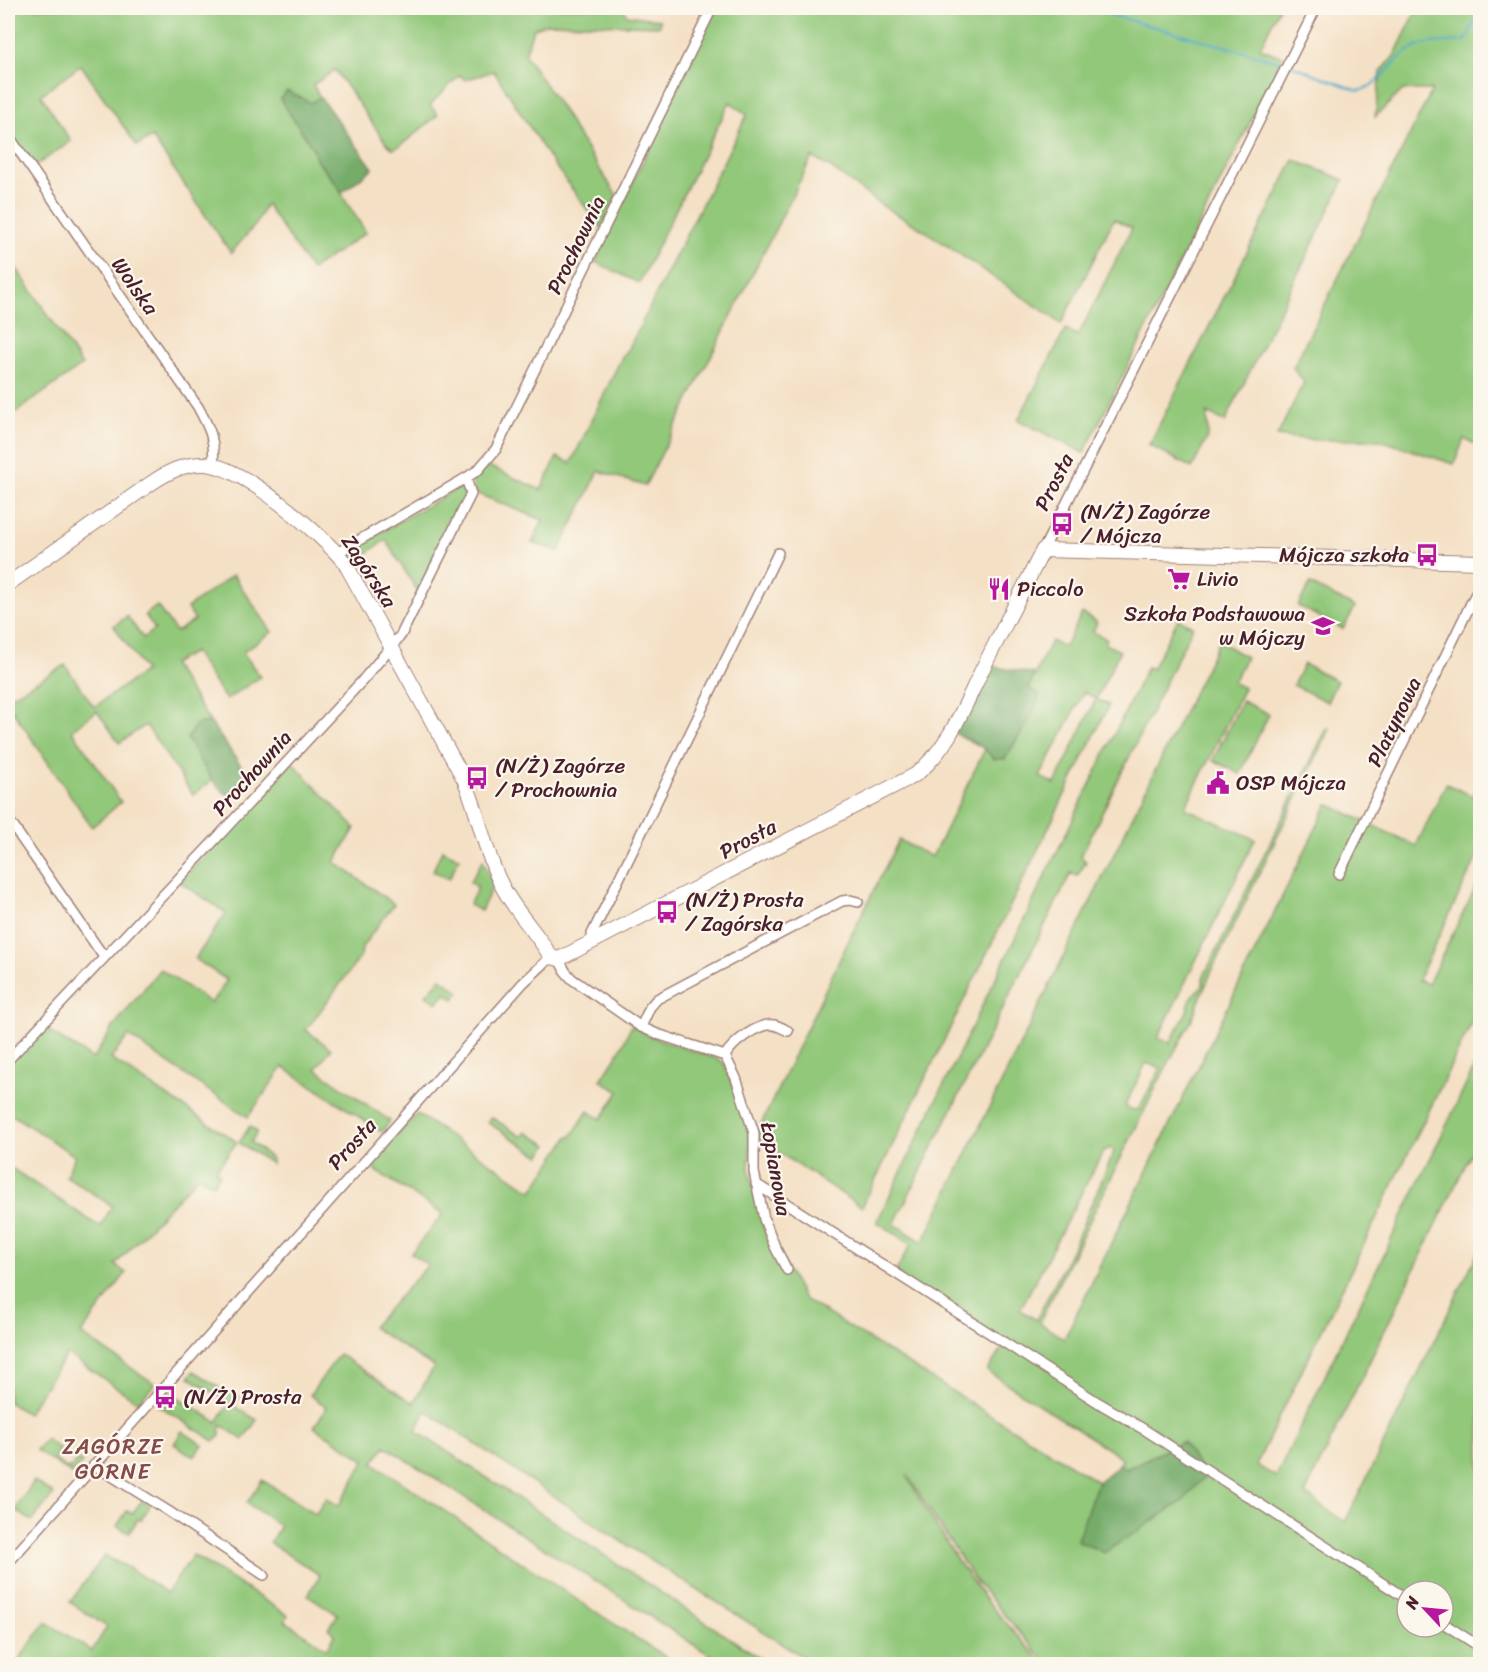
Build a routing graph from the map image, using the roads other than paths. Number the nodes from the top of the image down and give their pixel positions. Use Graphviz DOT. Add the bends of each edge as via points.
graph roads {
  1 [pos="712,8"];
  2 [pos="1316,8"];
  3 [pos="8,135"];
  4 [pos="213,465"];
  5 [pos="466,478"];
  6 [pos="1043,550"];
  7 [pos="337,553"];
  8 [pos="778,553"];
  9 [pos="1480,562"];
  10 [pos="8,584"];
  11 [pos="1480,585"];
  12 [pos="391,646"];
  13 [pos="8,819"];
  14 [pos="1339,874"];
  15 [pos="858,902"];
  16 [pos="594,941"];
  17 [pos="104,957"];
  18 [pos="555,958"];
  19 [pos="641,1027"];
  20 [pos="788,1031"];
  21 [pos="725,1056"];
  22 [pos="8,1060"];
  23 [pos="756,1184"];
  24 [pos="787,1270"];
  25 [pos="94,1465"];
  26 [pos="8,1563"];
  27 [pos="264,1575"];
  28 [pos="1395,1591"];
  29 [pos="1455,1631"];
  30 [pos="1480,1647"];
  1 -- 5 [label="street, Prochownia" via="502,438 488,459"];
  2 -- 6 [label="street, Prosta"];
  3 -- 4 [label="street, Wolska" via="198,407 211,430"];
  4 -- 7 [label="street, Zagórska" via="246,480"];
  4 -- 10 [label="street, Zagórska" via="191,465 167,474"];
  5 -- 7 [label="street, Prochownia"];
  5 -- 12 [label="street, Prochownia" via="471,488 468,500"];
  6 -- 9 [label="street"];
  6 -- 16 [label="street, Prosta" via="956,722 930,764 905,781"];
  7 -- 12 [label="street, Zagórska"];
  8 -- 16 [label="street" via="592,934"];
  11 -- 14 [label="street, Platynowa"];
  12 -- 17 [label="street, Prochownia"];
  12 -- 18 [label="street, Zagórska" via="464,779 500,882 520,915"];
  13 -- 17 [label="street"];
  15 -- 19 [label="street" via="842,901 657,999"];
  16 -- 18 [label="street, Prosta"];
  17 -- 22 [label="street, Prochownia"];
  18 -- 19 [label="street" via="573,979"];
  18 -- 25 [label="street, Prosta" via="523,983"];
  19 -- 21 [label="street"];
  20 -- 21 [label="street" via="767,1025 736,1041"];
  21 -- 23 [label="street, Łopianowa" via="754,1133"];
  23 -- 24 [label="street, Łopianowa" via="764,1219"];
  23 -- 28 [label="street"];
  25 -- 26 [label="street, Prosta"];
  25 -- 27 [label="street"];
  29 -- 30 [label="street"];
}
